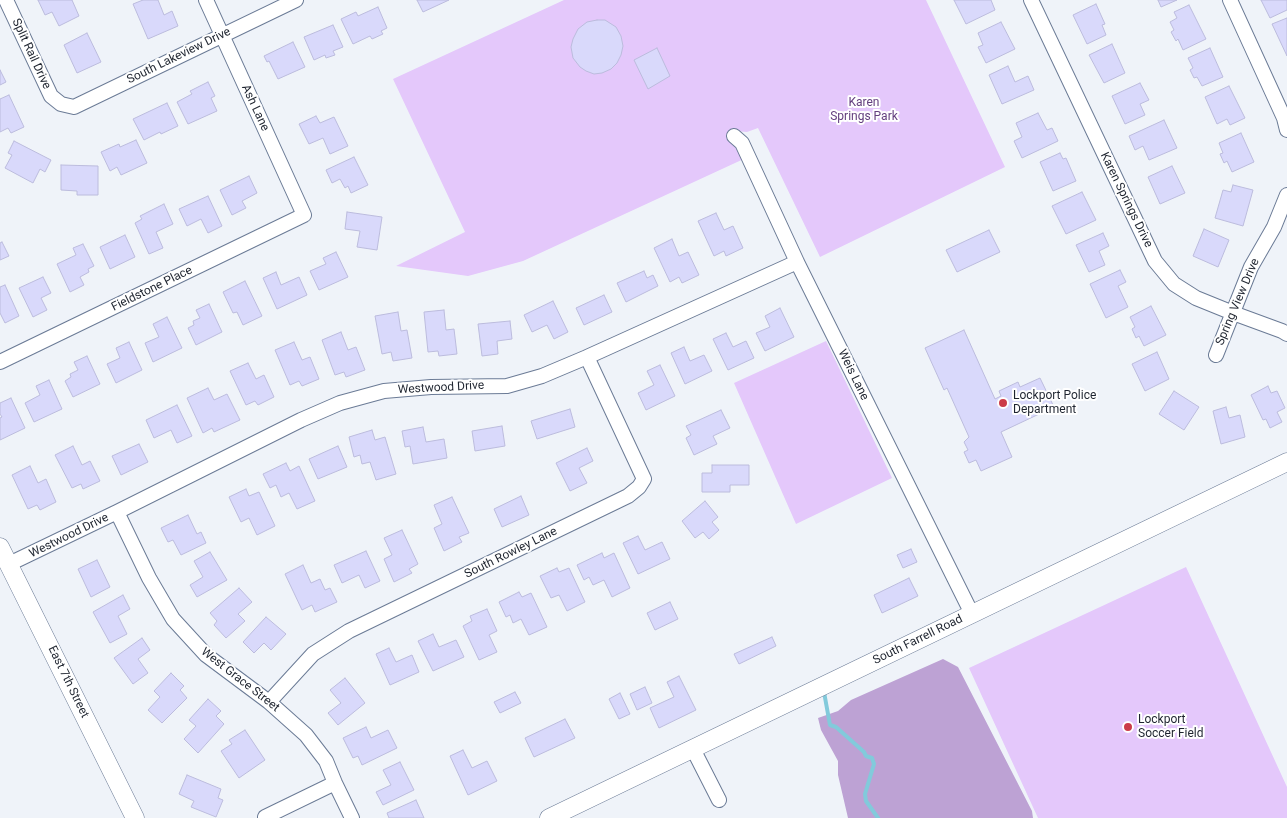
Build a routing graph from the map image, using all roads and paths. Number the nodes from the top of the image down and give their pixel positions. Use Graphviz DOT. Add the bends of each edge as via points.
graph roads {
  1 [pos="6,0"];
  2 [pos="206,0"];
  3 [pos="296,0"];
  4 [pos="1031,0"];
  5 [pos="1230,0"];
  6 [pos="222,36"];
  7 [pos="61,104"];
  8 [pos="1287,130"];
  9 [pos="734,136"];
  10 [pos="1287,195"];
  11 [pos="304,215"];
  12 [pos="797,262"];
  13 [pos="1232,313"];
  14 [pos="1287,334"];
  15 [pos="1216,355"];
  16 [pos="586,357"];
  17 [pos="0,362"];
  18 [pos="1287,462"];
  19 [pos="117,512"];
  20 [pos="0,547"];
  21 [pos="9,564"];
  22 [pos="972,614"];
  23 [pos="269,702"];
  24 [pos="693,749"];
  25 [pos="335,782"];
  26 [pos="719,800"];
  27 [pos="265,816"];
  28 [pos="135,818"];
  29 [pos="352,818"];
  30 [pos="549,818"];
  1 -- 7 [label="street, Split Rail Drive" via="52,96"];
  2 -- 6 [label="street, Ash Lane"];
  3 -- 6 [label="street, South Lakeview Drive"];
  4 -- 13 [label="street, Karen Springs Drive" via="1155,261 1174,284 1196,298"];
  5 -- 8 [label="street"];
  6 -- 7 [label="street, South Lakeview Drive" via="74,107"];
  6 -- 11 [label="street, Ash Lane"];
  9 -- 12 [label="street, Weis Lane" via="742,144"];
  10 -- 13 [label="street, Spring View Drive"];
  11 -- 17 [label="street, Fieldstone Place"];
  12 -- 16 [label="street, Westwood Drive"];
  12 -- 22 [label="street, Weis Lane"];
  13 -- 14 [label="street, Karen Springs Drive"];
  13 -- 15 [label="street, Spring View Drive"];
  16 -- 19 [label="street, Westwood Drive" via="542,376 507,386 393,390 340,403"];
  16 -- 23 [label="street, South Rowley Lane" via="644,479 639,488 349,631 313,654"];
  18 -- 22 [label="street, South Farrell Road"];
  19 -- 21 [label="street, Westwood Drive"];
  19 -- 23 [label="street, West Grace Street" via="173,619 206,655"];
  20 -- 21 [label="street, East 7th Street"];
  21 -- 28 [label="street, East 7th Street"];
  22 -- 24 [label="street, South Farrell Road"];
  23 -- 25 [label="street, West Grace Street" via="316,746"];
  24 -- 26 [label="street"];
  24 -- 30 [label="street, South Farrell Road"];
  25 -- 27 [label="street"];
  25 -- 29 [label="street, West Grace Street"];
}
